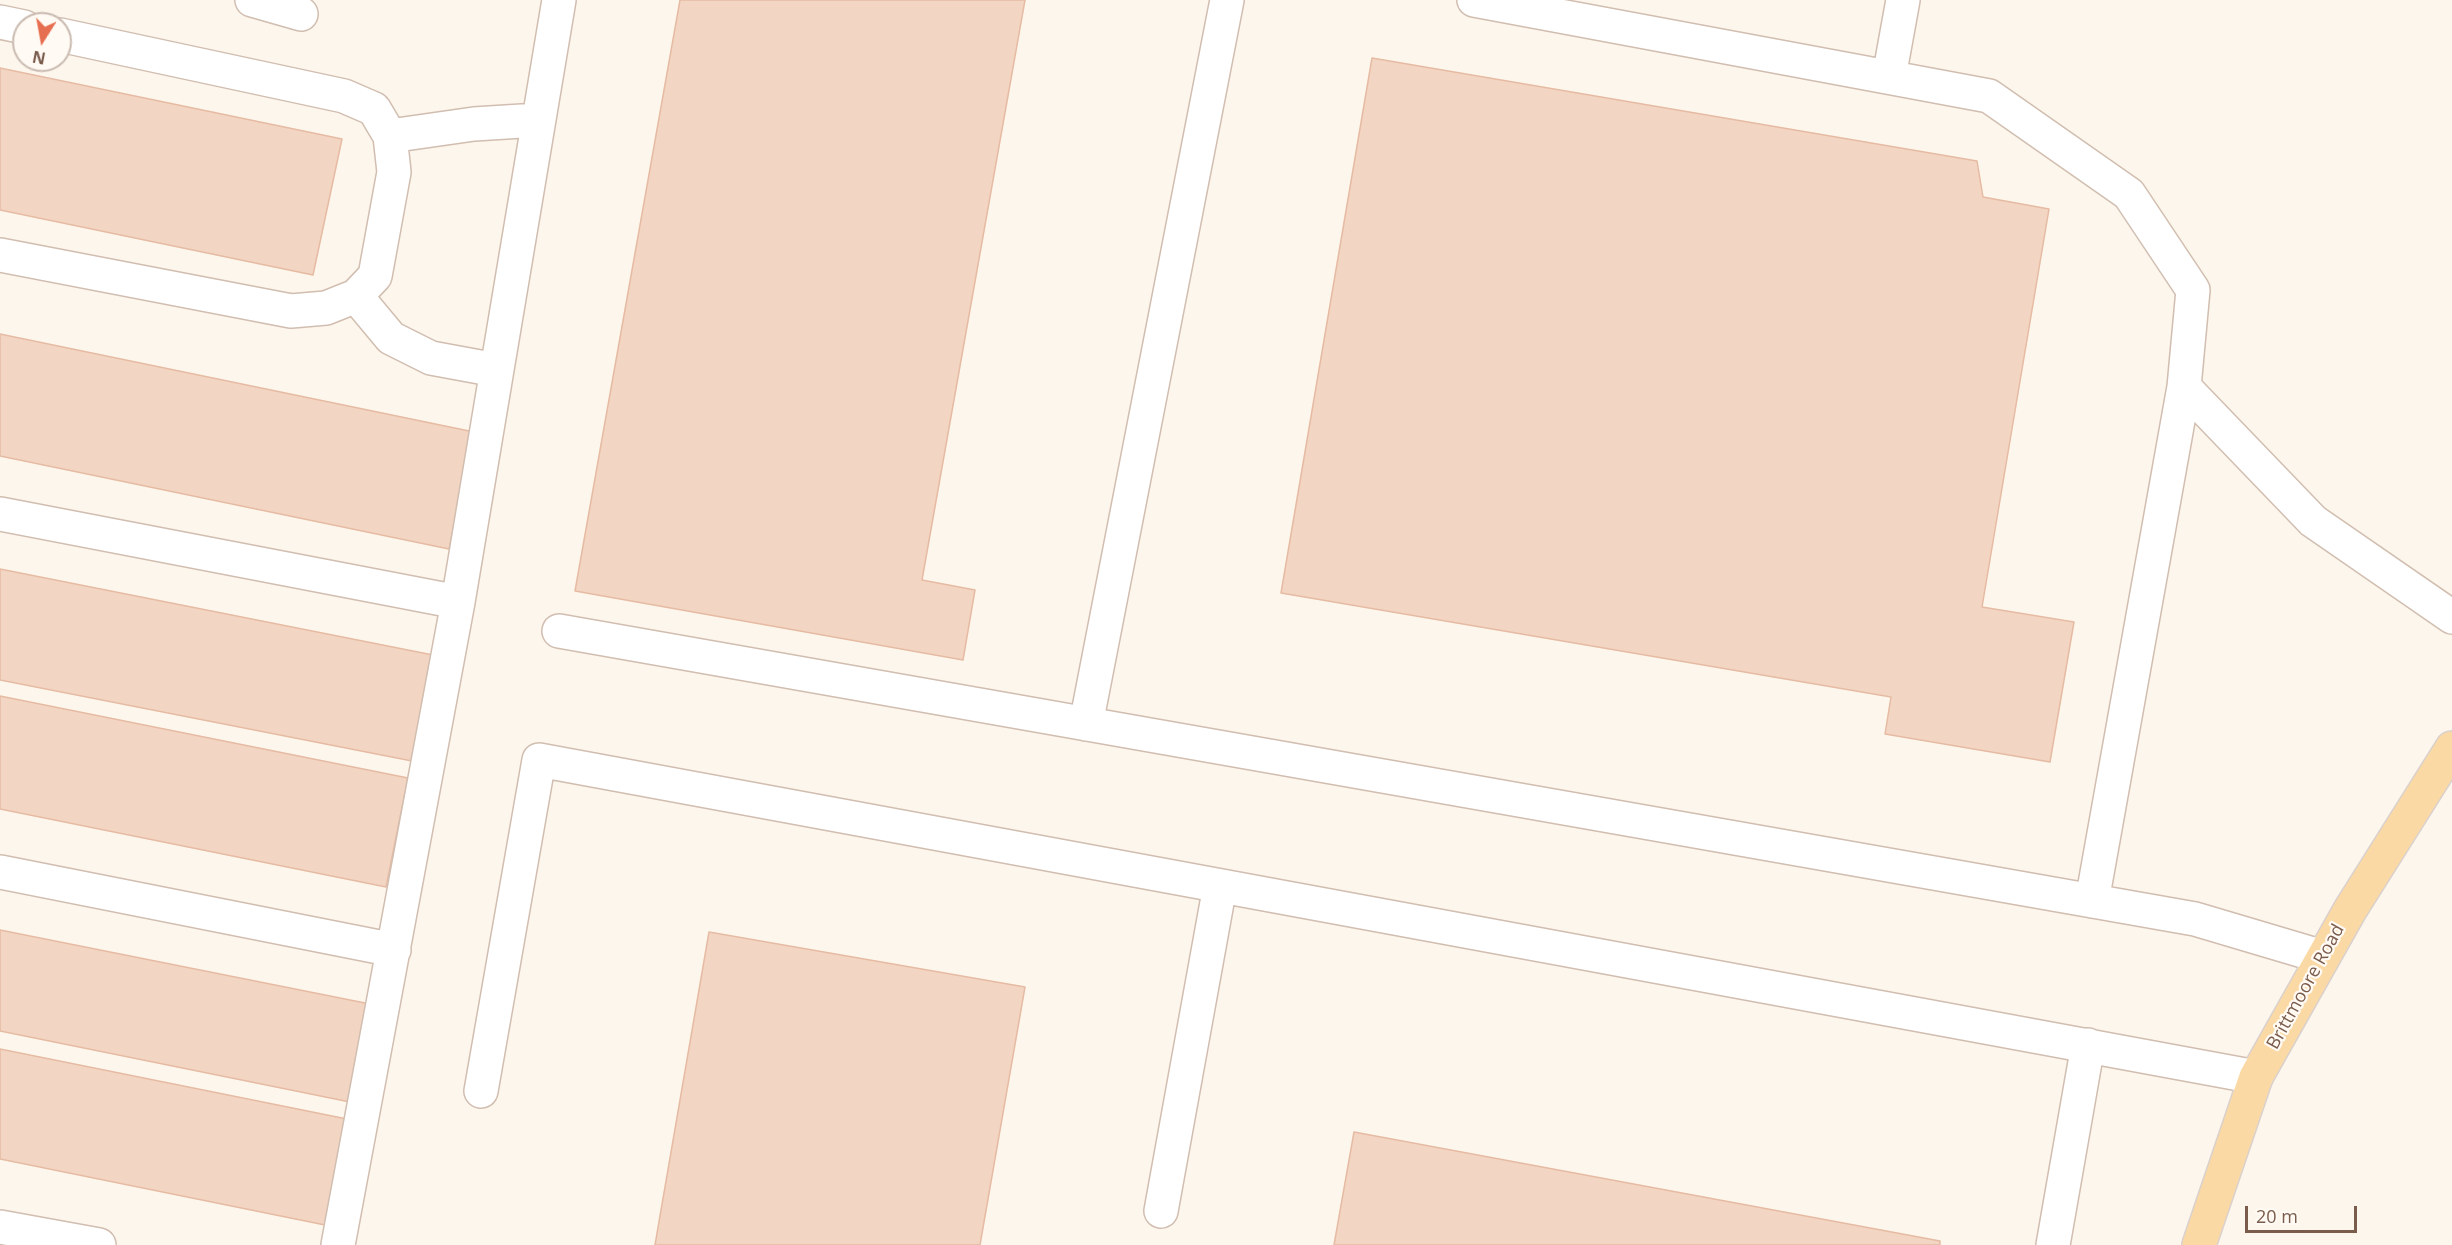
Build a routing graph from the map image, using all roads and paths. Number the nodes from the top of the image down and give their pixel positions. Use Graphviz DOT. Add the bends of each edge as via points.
graph roads {
  1 [pos="252,0"];
  2 [pos="559,0"];
  3 [pos="1227,0"];
  4 [pos="1474,0"];
  5 [pos="1903,0"];
  6 [pos="301,14"];
  7 [pos="72,38"];
  8 [pos="1889,77"];
  9 [pos="538,120"];
  10 [pos="390,136"];
  11 [pos="0,255"];
  12 [pos="356,296"];
  13 [pos="495,370"];
  14 [pos="2184,387"];
  15 [pos="0,514"];
  16 [pos="458,602"];
  17 [pos="2452,617"];
  18 [pos="559,632"];
  19 [pos="1086,724"];
  20 [pos="2452,748"];
  21 [pos="0,872"];
  22 [pos="1220,886"];
  23 [pos="2092,901"];
  24 [pos="394,950"];
  25 [pos="2323,957"];
  26 [pos="2088,1046"];
  27 [pos="2256,1077"];
  28 [pos="481,1091"];
  29 [pos="1161,1210"];
  30 [pos="0,1227"];
  31 [pos="99,1245"];
  32 [pos="338,1245"];
  33 [pos="2054,1245"];
  34 [pos="2199,1245"];
  1 -- 6 [label="lane"];
  2 -- 9 [label="lane"];
  3 -- 19 [label="lane"];
  4 -- 8 [label="lane"];
  5 -- 8 [label="lane"];
  7 -- 10 [label="lane" via="345,96 374,109"];
  8 -- 14 [label="lane" via="1989,96 2129,194 2193,290"];
  9 -- 10 [label="lane"];
  9 -- 13 [label="lane"];
  10 -- 12 [label="lane" via="394,172 375,276"];
  11 -- 12 [label="lane" via="291,311 326,308"];
  12 -- 13 [label="lane" via="391,338 430,358"];
  13 -- 16 [label="lane"];
  14 -- 17 [label="lane" via="2313,520"];
  14 -- 23 [label="lane"];
  15 -- 16 [label="lane"];
  16 -- 24 [label="lane"];
  18 -- 19 [label="lane"];
  19 -- 23 [label="lane"];
  20 -- 25 [label="main road, Brittmoore Road"];
  21 -- 24 [label="lane"];
  22 -- 26 [label="lane"];
  22 -- 28 [label="lane" via="539,760"];
  22 -- 29 [label="lane"];
  23 -- 25 [label="lane" via="2195,919"];
  24 -- 32 [label="lane"];
  25 -- 27 [label="main road, Brittmoore Road"];
  26 -- 27 [label="lane"];
  26 -- 33 [label="lane"];
  27 -- 34 [label="main road, Brittmoore Road"];
  30 -- 31 [label="lane"];
}
